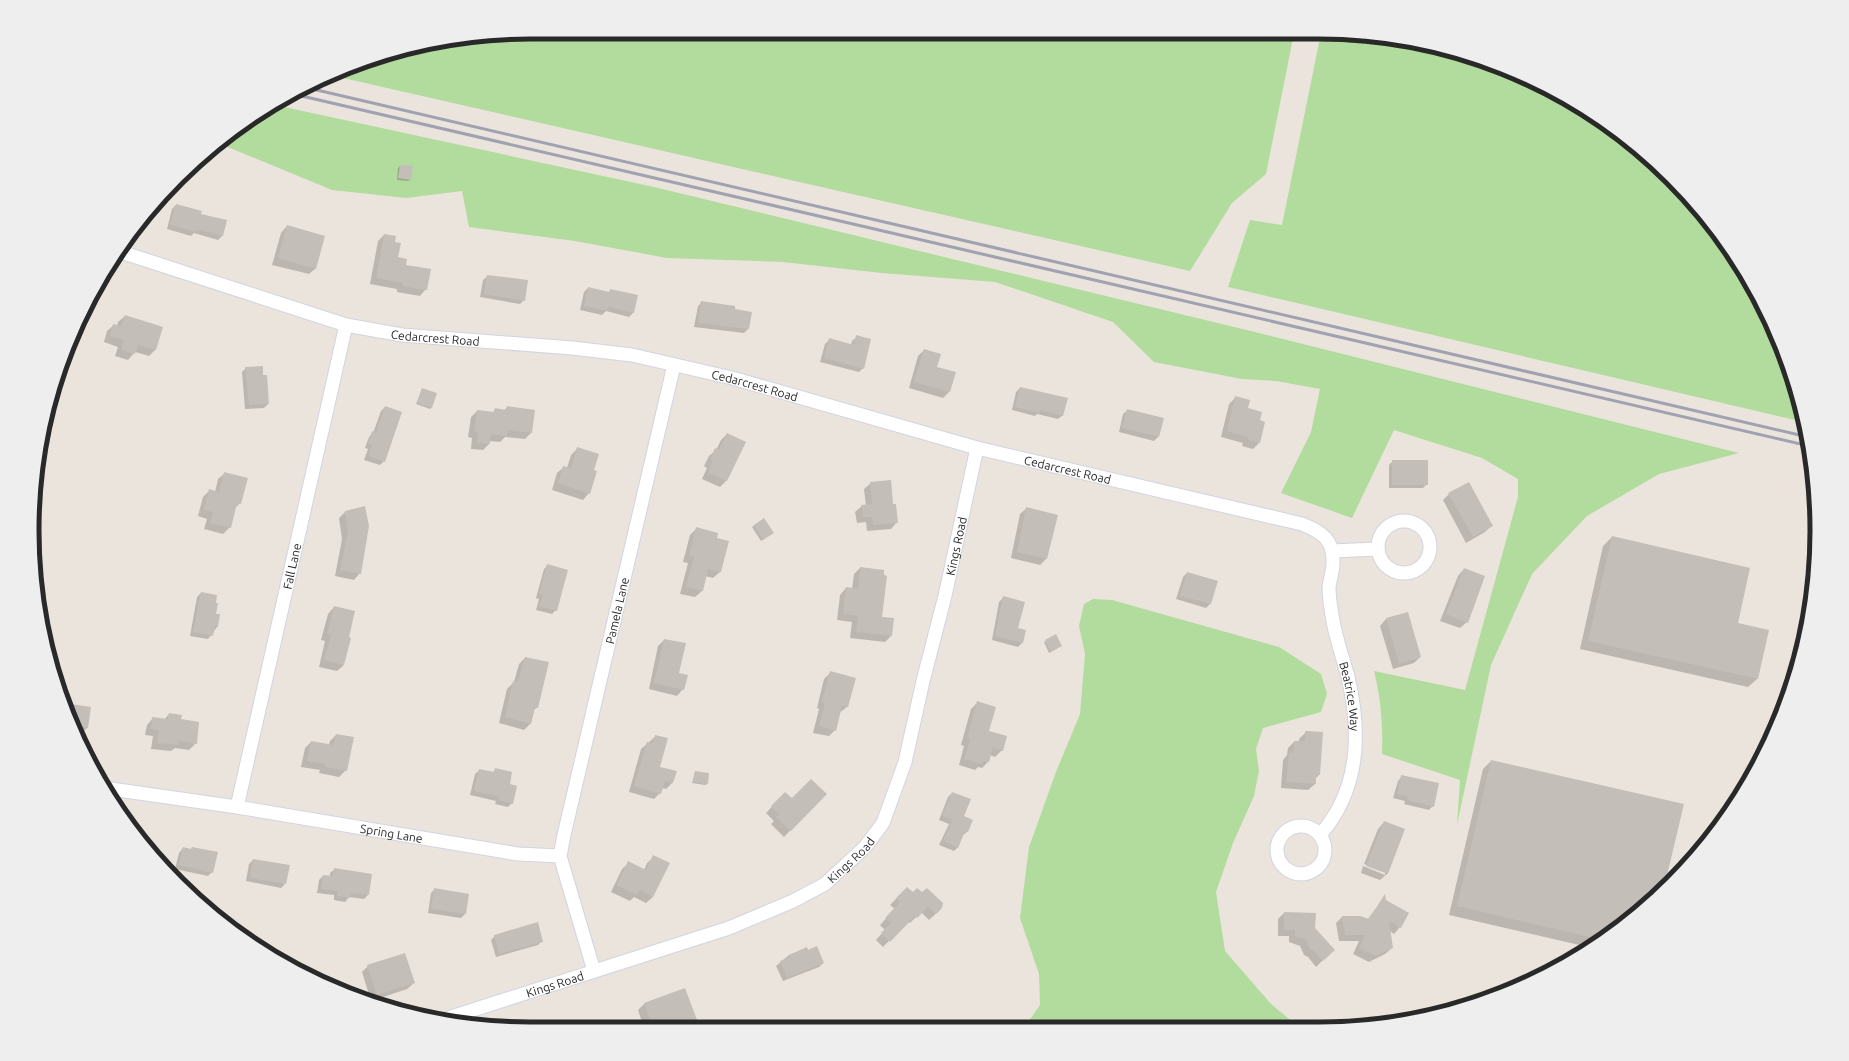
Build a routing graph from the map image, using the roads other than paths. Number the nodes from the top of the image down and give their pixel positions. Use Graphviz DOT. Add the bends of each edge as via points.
graph roads {
  1 [pos="125,253"];
  2 [pos="346,325"];
  3 [pos="674,365"];
  4 [pos="977,448"];
  5 [pos="1378,549"];
  6 [pos="1332,551"];
  7 [pos="113,789"];
  8 [pos="237,807"];
  9 [pos="1320,835"];
  10 [pos="560,856"];
  11 [pos="594,971"];
  12 [pos="454,1016"];
  1 -- 2 [label="street, Cedarcrest Road"];
  2 -- 3 [label="street, Cedarcrest Road" via="402,335 632,355"];
  2 -- 8 [label="street, Fall Lane"];
  3 -- 4 [label="street, Cedarcrest Road" via="732,378"];
  3 -- 10 [label="street, Pamela Lane"];
  4 -- 6 [label="street, Cedarcrest Road" via="1302,524 1319,531 1328,540"];
  4 -- 11 [label="street, Kings Road" via="905,762 882,823 865,848 825,884 793,901 729,928"];
  5 -- 6 [label="street"];
  6 -- 9 [label="street, Beatrice Way" via="1329,587 1331,609 1353,701 1354,763 1347,792 1335,817"];
  7 -- 8 [label="street, Spring Lane"];
  8 -- 10 [label="street, Spring Lane" via="518,854"];
  10 -- 11 [label="street"];
  11 -- 12 [label="street, Kings Road"];
}
